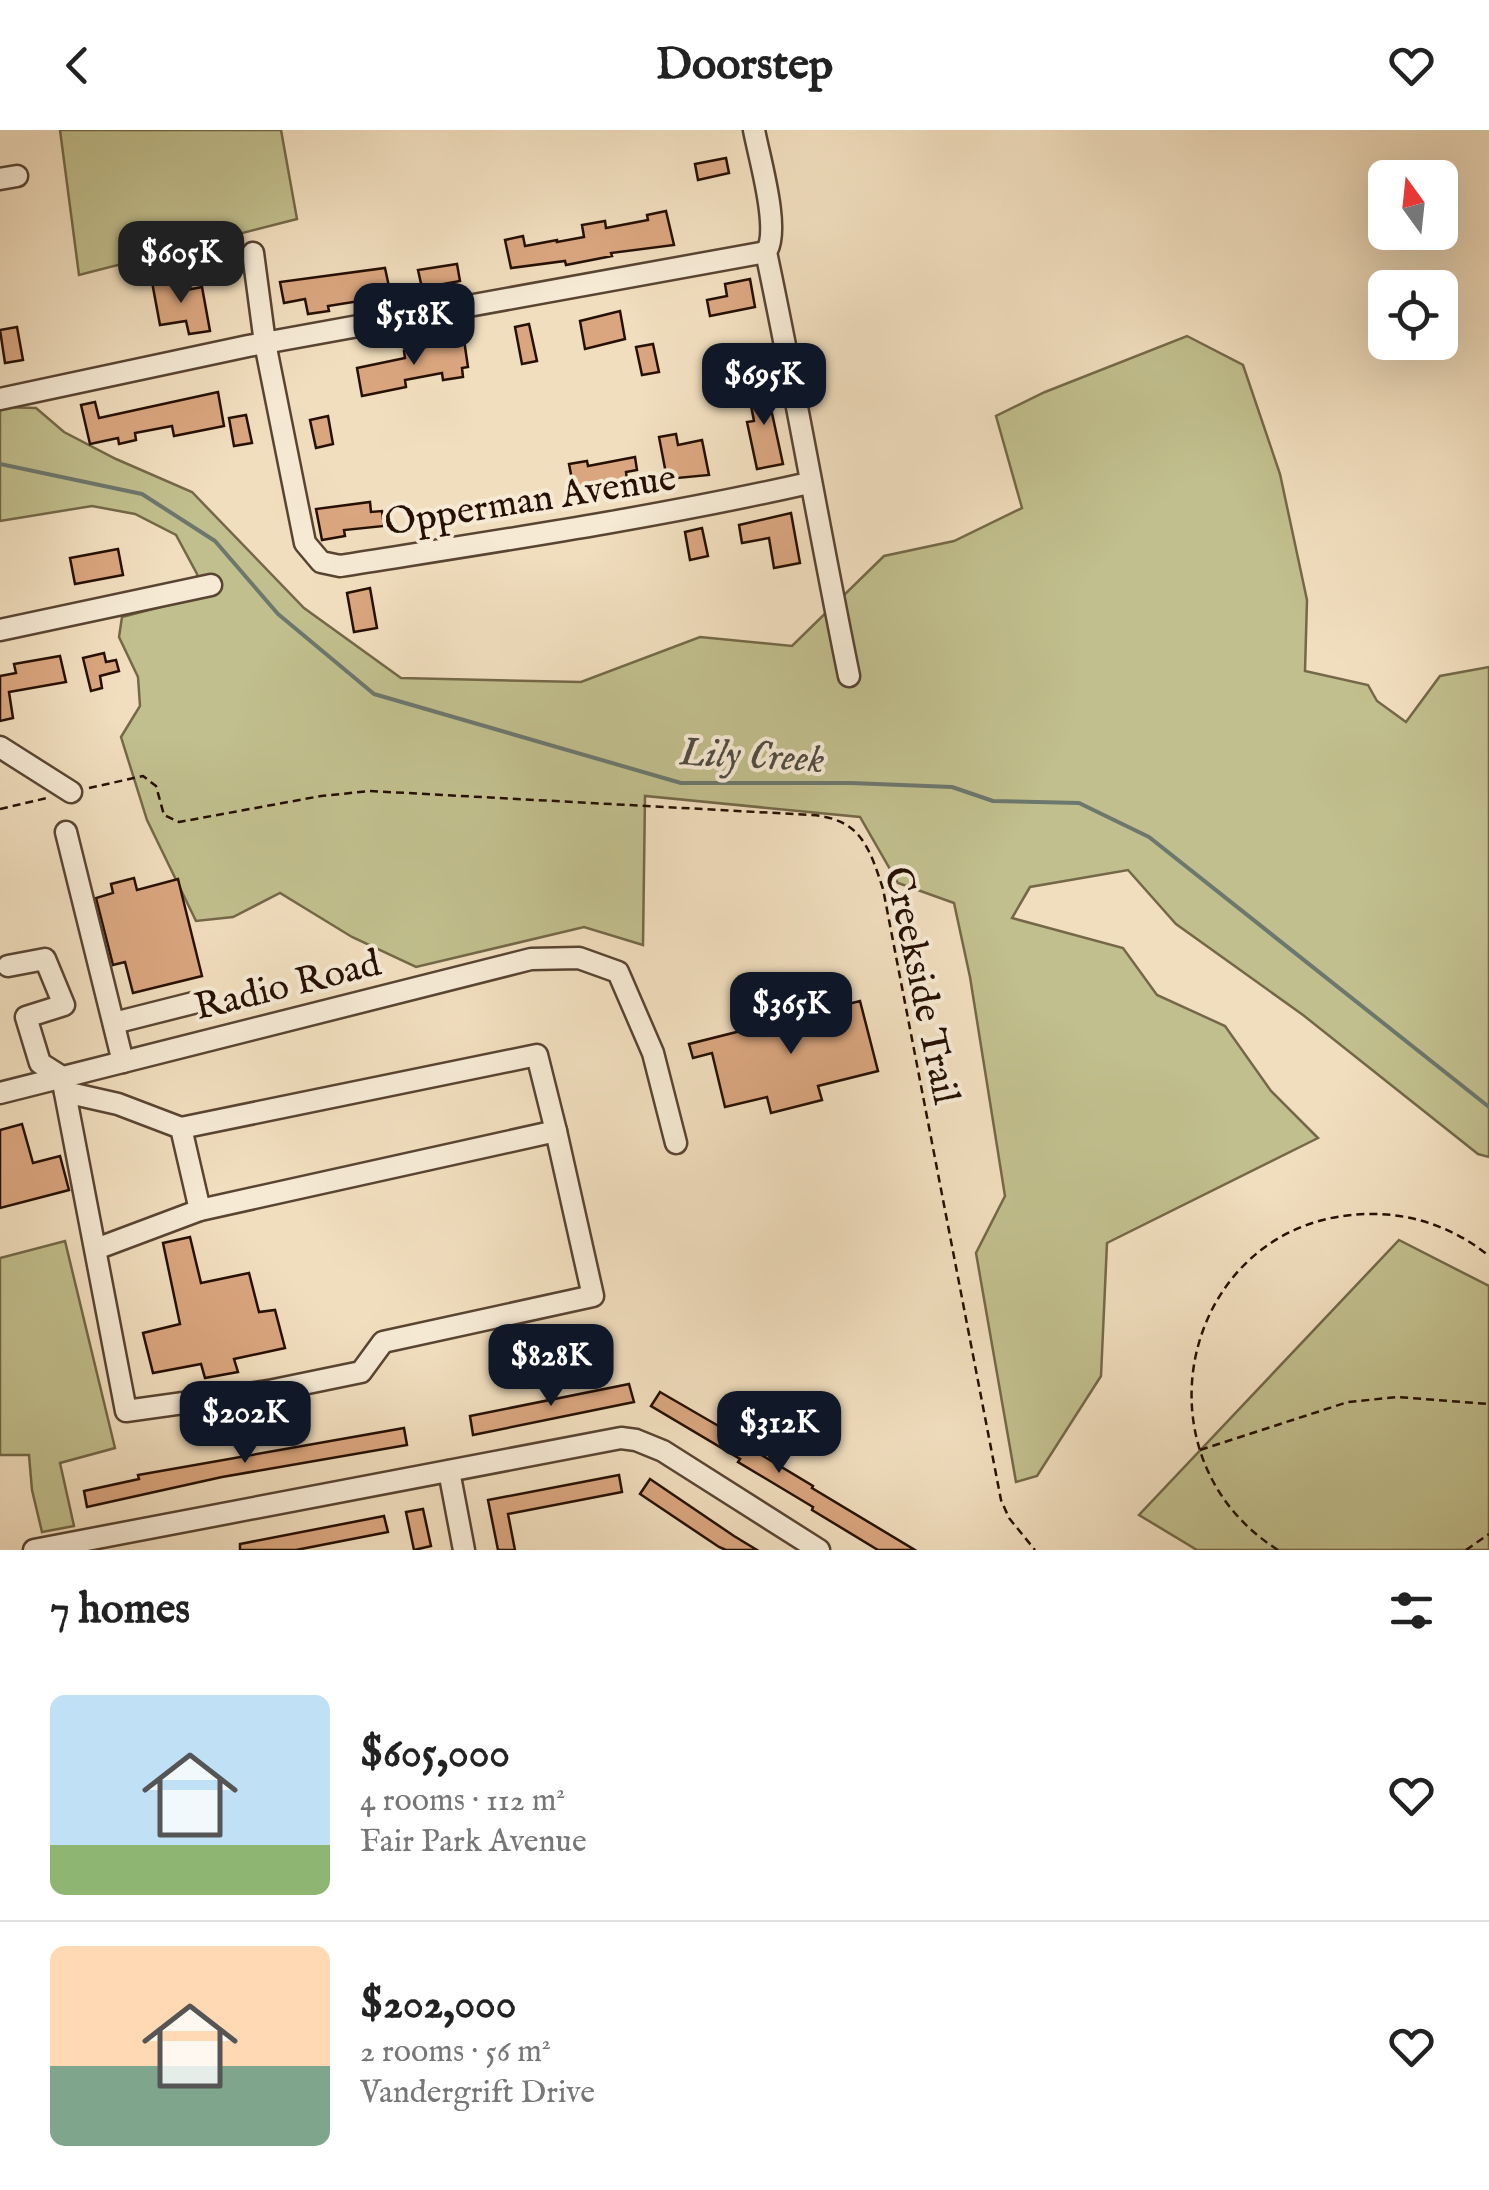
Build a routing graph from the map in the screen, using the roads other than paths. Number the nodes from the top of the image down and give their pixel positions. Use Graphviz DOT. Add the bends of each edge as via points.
graph roads {
  1 [pos="754,130"];
  2 [pos="766,252"];
  3 [pos="254,253"];
  4 [pos="264,343"];
  5 [pos="0,399"];
  6 [pos="809,483"];
  7 [pos="211,586"];
  8 [pos="0,630"];
  9 [pos="848,676"];
  10 [pos="0,747"];
  11 [pos="71,792"];
  12 [pos="66,832"];
  13 [pos="8,966"];
  14 [pos="204,1000"];
  15 [pos="114,1023"];
  16 [pos="123,1062"];
  17 [pos="63,1084"];
  18 [pos="0,1094"];
  19 [pos="181,1128"];
  20 [pos="556,1131"];
  21 [pos="676,1143"];
  22 [pos="200,1210"];
  23 [pos="96,1249"];
  24 [pos="450,1471"];
  25 [pos="34,1550"];
  26 [pos="464,1550"];
  27 [pos="820,1550"];
  1 -- 2 [label="street" via="772,226"];
  2 -- 4 [label="street"];
  2 -- 6 [label="street"];
  3 -- 4 [label="street"];
  4 -- 5 [label="street"];
  4 -- 6 [label="street, Opperman Avenue" via="305,543 321,562 340,566 518,538"];
  6 -- 9 [label="street"];
  7 -- 8 [label="street"];
  10 -- 11 [label="street"];
  12 -- 15 [label="street"];
  13 -- 17 [label="street" via="45,959 64,1005 26,1016 40,1063"];
  14 -- 15 [label="street"];
  15 -- 16 [label="street"];
  16 -- 17 [label="street, Radio Road"];
  16 -- 21 [label="street, Radio Road" via="531,959 593,962 618,972 638,1013"];
  17 -- 18 [label="street, Radio Road"];
  17 -- 19 [label="street"];
  17 -- 23 [label="street"];
  19 -- 20 [label="street" via="538,1055"];
  19 -- 22 [label="street"];
  20 -- 22 [label="street"];
  20 -- 23 [label="street" via="593,1296 384,1342 361,1372 126,1410"];
  22 -- 23 [label="street"];
  24 -- 25 [label="street"];
  24 -- 26 [label="street"];
  24 -- 27 [label="street" via="606,1439 636,1440"];
}
